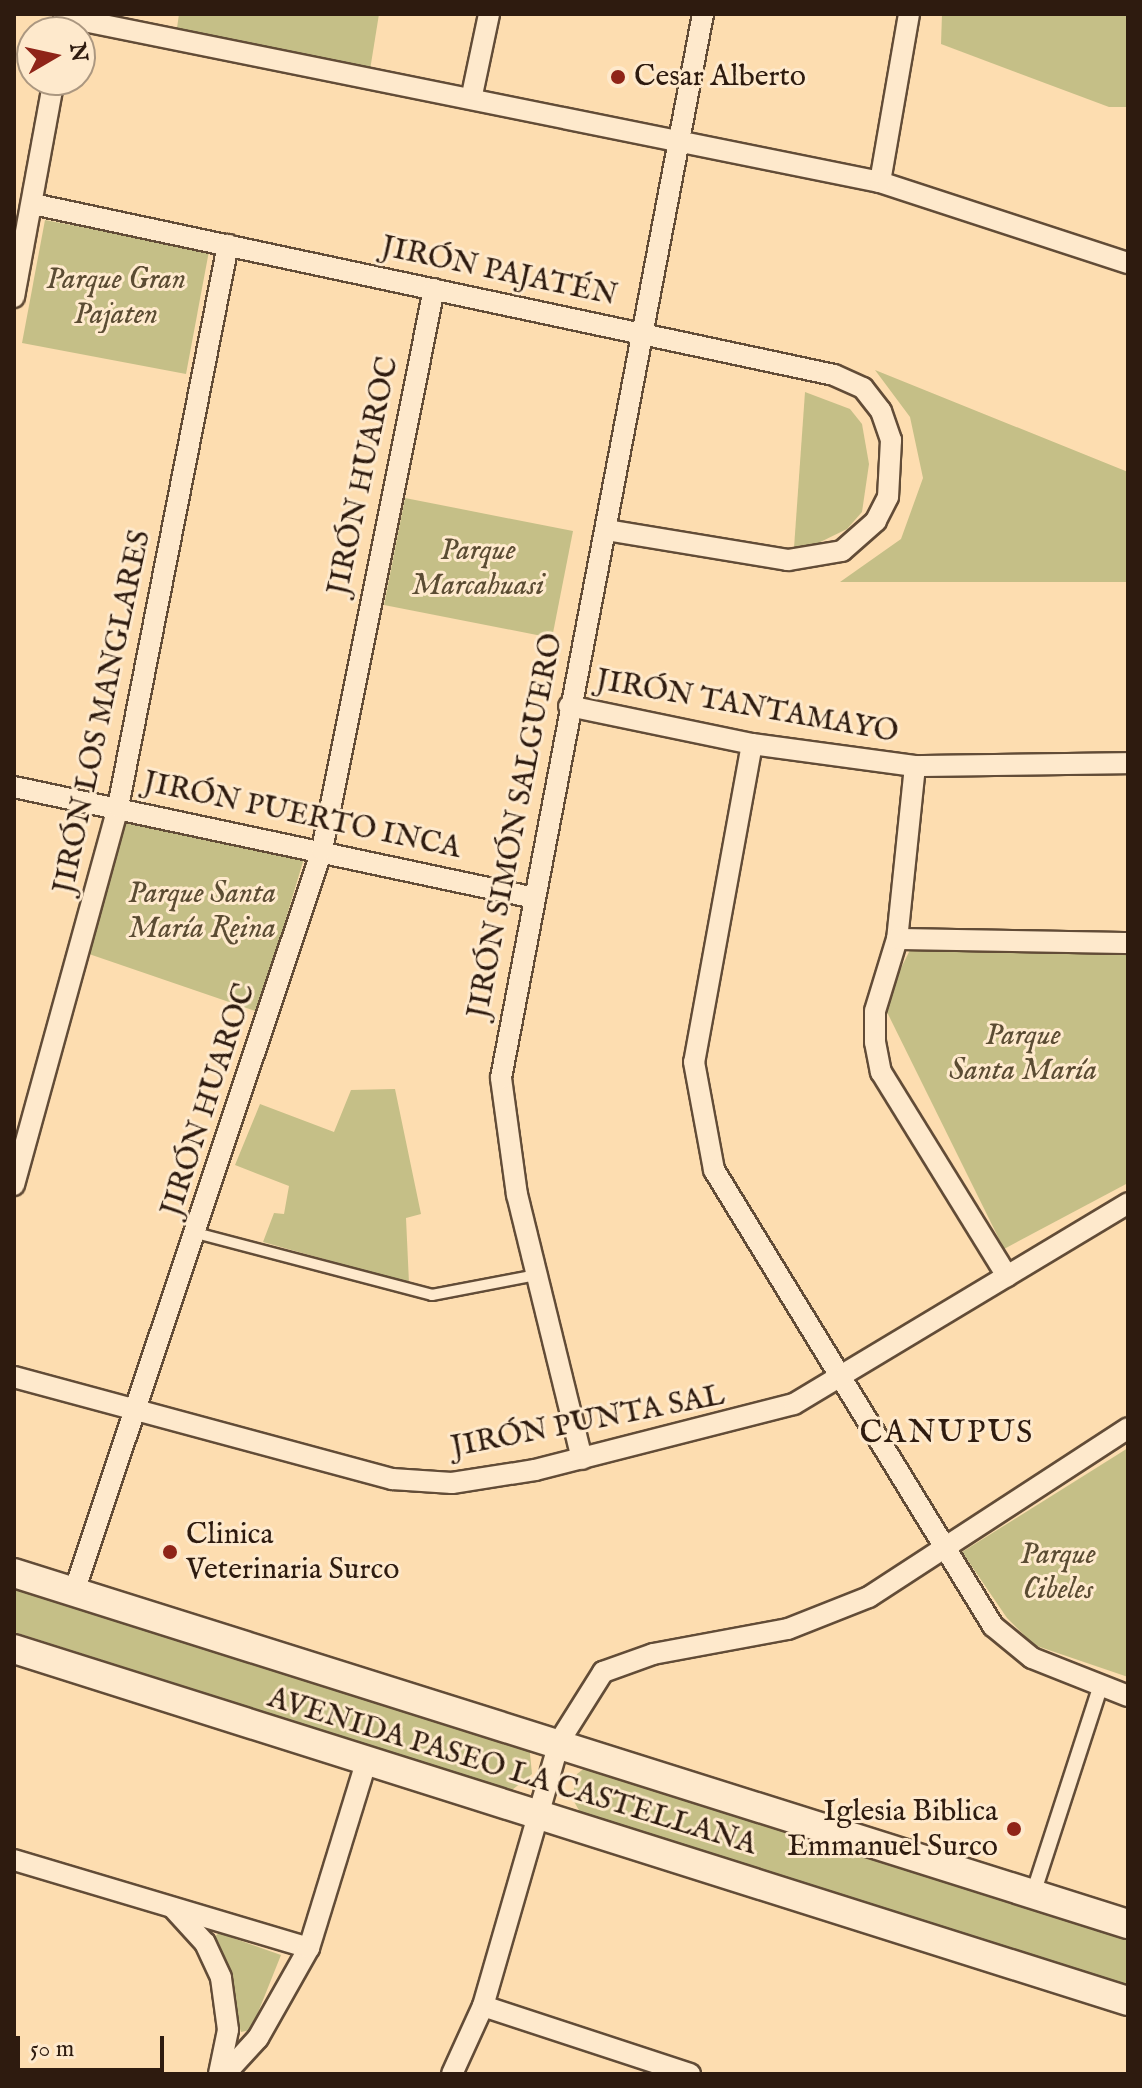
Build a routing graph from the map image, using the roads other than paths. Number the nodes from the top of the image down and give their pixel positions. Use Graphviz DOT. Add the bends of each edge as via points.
graph roads {
  1 [pos="489,14"];
  2 [pos="703,14"];
  3 [pos="909,14"];
  4 [pos="96,27"];
  5 [pos="472,95"];
  6 [pos="51,96"];
  7 [pos="680,143"];
  8 [pos="880,182"];
  9 [pos="33,204"];
  10 [pos="228,245"];
  11 [pos="1128,263"];
  12 [pos="434,289"];
  13 [pos="14,297"];
  14 [pos="644,334"];
  15 [pos="606,530"];
  16 [pos="569,706"];
  17 [pos="752,744"];
  18 [pos="1128,763"];
  19 [pos="915,766"];
  20 [pos="14,787"];
  21 [pos="118,807"];
  22 [pos="322,850"];
  23 [pos="530,897"];
  24 [pos="897,939"];
  25 [pos="1128,943"];
  26 [pos="14,1185"];
  27 [pos="1128,1203"];
  28 [pos="196,1233"];
  29 [pos="537,1275"];
  30 [pos="1007,1276"];
  31 [pos="14,1377"];
  32 [pos="841,1379"];
  33 [pos="137,1408"];
  34 [pos="1128,1428"];
  35 [pos="582,1459"];
  36 [pos="943,1546"];
  37 [pos="14,1573"];
  38 [pos="74,1592"];
  39 [pos="14,1649"];
  40 [pos="1101,1685"];
  41 [pos="1128,1696"];
  42 [pos="559,1742"];
  43 [pos="366,1763"];
  44 [pos="537,1819"];
  45 [pos="14,1860"];
  46 [pos="1033,1894"];
  47 [pos="168,1905"];
  48 [pos="1128,1924"];
  49 [pos="309,1948"];
  50 [pos="1128,2001"];
  51 [pos="483,2006"];
  52 [pos="222,2074"];
  53 [pos="452,2074"];
  54 [pos="690,2074"];
  1 -- 5 [label="street"];
  2 -- 7 [label="street, JIRÓN SIMÓN SALGUERO"];
  3 -- 8 [label="street"];
  4 -- 5 [label="street"];
  5 -- 7 [label="street"];
  6 -- 9 [label="street"];
  7 -- 8 [label="street"];
  7 -- 14 [label="street, JIRÓN SIMÓN SALGUERO"];
  8 -- 11 [label="street"];
  9 -- 10 [label="street, JIRÓN PAJATÉN"];
  9 -- 13 [label="street"];
  10 -- 12 [label="street, JIRÓN PAJATÉN"];
  10 -- 21 [label="street, JIRÓN LOS MANGLARES"];
  12 -- 14 [label="street, JIRÓN PAJATÉN"];
  12 -- 22 [label="street, JIRÓN HUAROC"];
  14 -- 15 [label="street, JIRÓN SIMÓN SALGUERO"];
  14 -- 15 [label="street, JIRÓN PAJATÉN" via="834,375 863,388 886,426 893,470 888,497 860,540 809,560"];
  15 -- 16 [label="street, JIRÓN SIMÓN SALGUERO"];
  16 -- 17 [label="street, JIRÓN TANTAMAYO"];
  16 -- 23 [label="street, JIRÓN SIMÓN SALGUERO"];
  17 -- 19 [label="street, JIRÓN TANTAMAYO"];
  17 -- 32 [label="street" via="700,1014 694,1062 699,1118 714,1170 747,1232"];
  18 -- 19 [label="street, JIRÓN TANTAMAYO"];
  19 -- 24 [label="street"];
  20 -- 21 [label="street, JIRÓN PUERTO INCA"];
  21 -- 22 [label="street, JIRÓN PUERTO INCA"];
  21 -- 26 [label="street, JIRÓN LOS MANGLARES"];
  22 -- 23 [label="street, JIRÓN PUERTO INCA"];
  22 -- 28 [label="street, JIRÓN HUAROC"];
  23 -- 29 [label="street, JIRÓN SIMÓN SALGUERO" via="501,1078 506,1138"];
  24 -- 25 [label="street"];
  24 -- 30 [label="street" via="875,1011 881,1072"];
  27 -- 30 [label="street, JIRÓN PUNTA SAL"];
  28 -- 29 [label="lane" via="432,1295"];
  28 -- 33 [label="street, JIRÓN HUAROC"];
  29 -- 35 [label="street, JIRÓN SIMÓN SALGUERO"];
  30 -- 32 [label="street, JIRÓN PUNTA SAL"];
  31 -- 33 [label="street, JIRÓN PUNTA SAL"];
  32 -- 35 [label="street, JIRÓN PUNTA SAL" via="742,1422"];
  32 -- 36 [label="street"];
  33 -- 35 [label="street, JIRÓN PUNTA SAL" via="392,1479 452,1483"];
  33 -- 38 [label="street, JIRÓN HUAROC"];
  34 -- 36 [label="street"];
  36 -- 40 [label="street" via="1012,1645"];
  36 -- 42 [label="street" via="830,1614 628,1660 603,1672"];
  37 -- 38 [label="main road, AVENIDA PASEO LA CASTELLANA"];
  38 -- 42 [label="main road, AVENIDA PASEO LA CASTELLANA"];
  39 -- 43 [label="main road, AVENIDA PASEO LA CASTELLANA"];
  40 -- 41 [label="street"];
  40 -- 46 [label="street"];
  42 -- 44 [label="street"];
  42 -- 46 [label="main road, AVENIDA PASEO LA CASTELLANA"];
  43 -- 44 [label="main road, AVENIDA PASEO LA CASTELLANA"];
  43 -- 49 [label="street"];
  44 -- 50 [label="main road, AVENIDA PASEO LA CASTELLANA"];
  44 -- 51 [label="street"];
  45 -- 47 [label="street"];
  46 -- 48 [label="main road, AVENIDA PASEO LA CASTELLANA"];
  47 -- 49 [label="street"];
  47 -- 52 [label="street" via="205,1943 221,1978 228,2030"];
  49 -- 52 [label="street" via="258,2038"];
  51 -- 53 [label="street"];
  51 -- 54 [label="street"];
}
